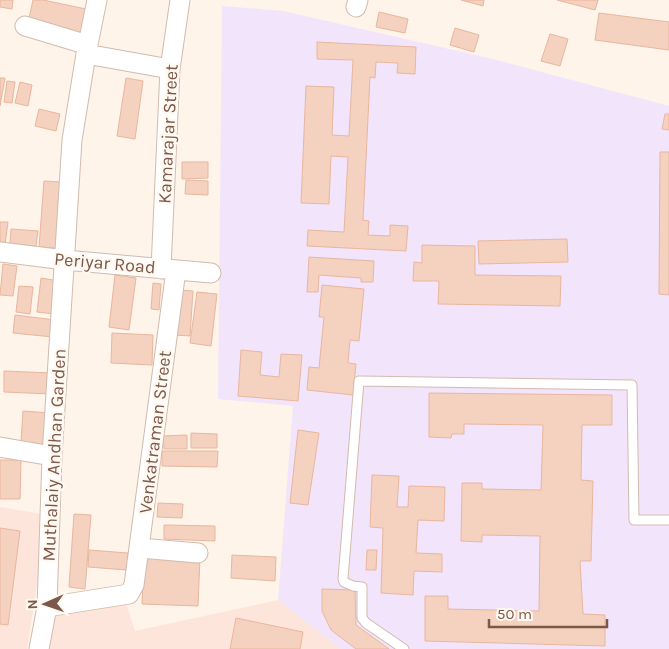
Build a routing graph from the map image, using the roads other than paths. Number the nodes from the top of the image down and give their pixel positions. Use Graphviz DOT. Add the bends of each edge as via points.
graph roads {
  1 [pos="97,0"];
  2 [pos="180,0"];
  3 [pos="25,26"];
  4 [pos="87,49"];
  5 [pos="170,69"];
  6 [pos="0,252"];
  7 [pos="65,260"];
  8 [pos="168,269"];
  9 [pos="211,273"];
  10 [pos="0,447"];
  11 [pos="52,456"];
  12 [pos="669,520"];
  13 [pos="140,548"];
  14 [pos="198,553"];
  15 [pos="47,607"];
  16 [pos="38,649"];
  17 [pos="404,649"];
  1 -- 4 [label="street"];
  2 -- 5 [label="street, Kamarajar Street"];
  3 -- 4 [label="street"];
  4 -- 5 [label="street"];
  4 -- 7 [label="street" via="72,140"];
  5 -- 8 [label="street, Kamarajar Street"];
  6 -- 7 [label="street, Periyar Road"];
  7 -- 8 [label="street, Periyar Road"];
  7 -- 11 [label="street, Muthalaiy Andhan Garden"];
  8 -- 9 [label="street, Periyar Road"];
  8 -- 13 [label="street, Venkatraman Street"];
  10 -- 11 [label="street"];
  11 -- 15 [label="street, Muthalaiy Andhan Garden"];
  12 -- 17 [label="lane" via="634,520 632,385 358,380 343,579 353,586 362,587 362,618 366,623"];
  13 -- 14 [label="street"];
  13 -- 15 [label="street, Venkatraman Street" via="134,585 129,594"];
  15 -- 16 [label="street, Muthalaiy Andhan Garden"];
}
